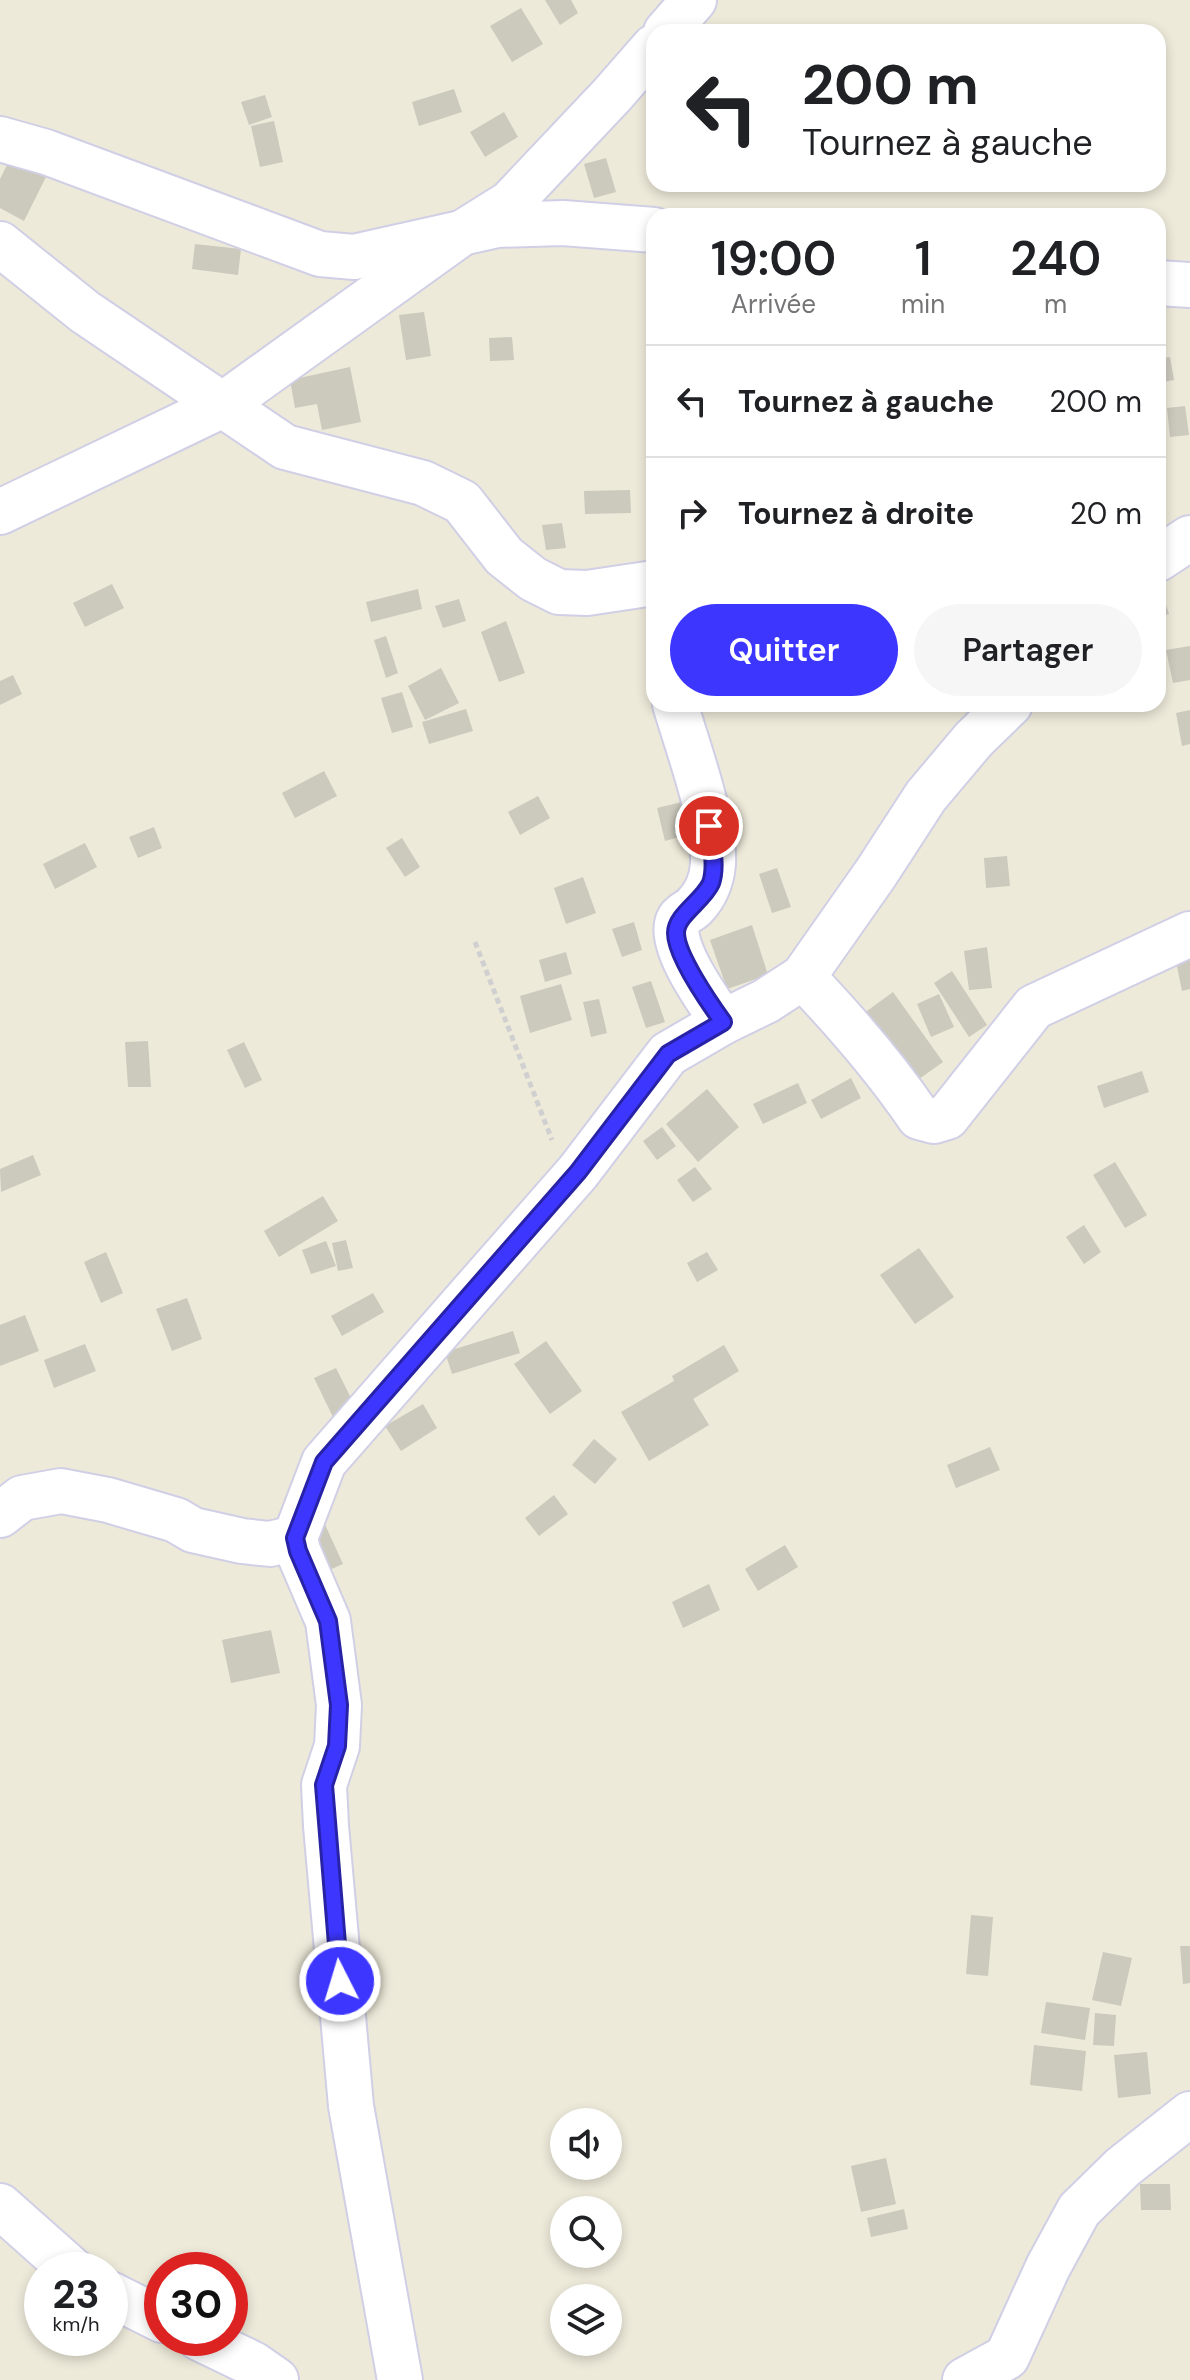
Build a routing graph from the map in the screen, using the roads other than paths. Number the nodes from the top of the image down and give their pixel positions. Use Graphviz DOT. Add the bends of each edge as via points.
graph roads {
  1 [pos="694,0"];
  2 [pos="673,24"];
  3 [pos="646,56"];
  4 [pos="0,139"];
  5 [pos="646,229"];
  6 [pos="462,233"];
  7 [pos="0,244"];
  8 [pos="1166,284"];
  9 [pos="1190,285"];
  10 [pos="221,406"];
  11 [pos="0,512"];
  12 [pos="1190,538"];
  13 [pos="1166,554"];
  14 [pos="646,584"];
  15 [pos="677,712"];
  16 [pos="1002,712"];
  17 [pos="1190,934"];
  18 [pos="803,977"];
  19 [pos="723,1022"];
  20 [pos="0,1515"];
  21 [pos="295,1538"];
  22 [pos="1190,2114"];
  23 [pos="0,2206"];
  24 [pos="52,2252"];
  25 [pos="236,2356"];
  26 [pos="276,2380"];
  27 [pos="400,2380"];
  28 [pos="965,2380"];
  1 -- 2 [label="street"];
  3 -- 6 [label="street" via="510,203"];
  4 -- 6 [label="street" via="320,254 354,257"];
  5 -- 6 [label="street" via="563,223 497,225"];
  6 -- 10 [label="street"];
  7 -- 10 [label="street" via="85,312"];
  8 -- 9 [label="street"];
  10 -- 11 [label="street"];
  10 -- 14 [label="street" via="285,447 423,483 462,502 504,556 559,592"];
  12 -- 13 [label="street"];
  15 -- 19 [label="street" via="709,826 713,862 711,882 679,919 676,934 698,984"];
  16 -- 18 [label="street" via="926,796"];
  17 -- 18 [label="street" via="1034,1007 947,1117 934,1121 919,1117"];
  18 -- 19 [label="street"];
  19 -- 21 [label="street" via="668,1054 578,1172 324,1462"];
  20 -- 21 [label="street" via="22,1498 61,1491 242,1541 270,1544"];
  21 -- 27 [label="street" via="328,1621 339,1705 337,1746 324,1785 327,1842 351,2106"];
  22 -- 28 [label="street" via="1079,2210 1007,2357"];
  23 -- 24 [label="street"];
  25 -- 26 [label="street"];
}
